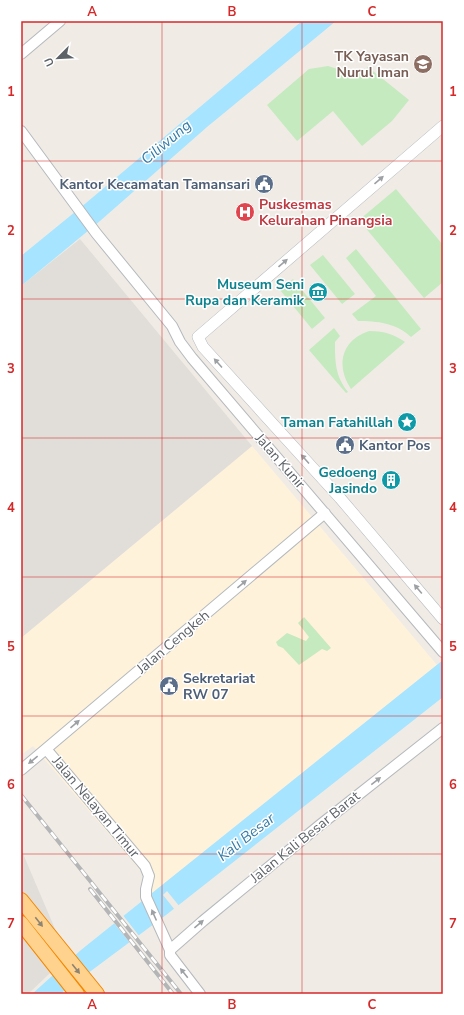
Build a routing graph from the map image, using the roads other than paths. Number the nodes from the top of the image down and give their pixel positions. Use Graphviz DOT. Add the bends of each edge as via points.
graph roads {
  1 [pos="60,21"];
  2 [pos="21,54"];
  3 [pos="443,126"];
  4 [pos="21,131"];
  5 [pos="124,266"];
  6 [pos="325,513"];
  7 [pos="443,619"];
  8 [pos="443,650"];
  9 [pos="443,728"];
  10 [pos="46,749"];
  11 [pos="21,770"];
  12 [pos="21,900"];
  13 [pos="21,923"];
  14 [pos="170,950"];
  15 [pos="77,994"];
  16 [pos="96,994"];
  17 [pos="200,994"];
  1 -- 2 [label="street"];
  7 -- 3 [label="main road, Jalan Kunir, one-way" via="342,500 203,347 198,337"];
  4 -- 5 [label="street, Jalan Kunir" via="96,233"];
  5 -- 6 [label="street, Jalan Kunir" via="172,326 192,358"];
  5 -- 8 [label="street, Jalan Kunir" via="174,324 184,342 203,365"];
  6 -- 8 [label="street, Jalan Kunir"];
  10 -- 6 [label="street, Jalan Cengkeh, one-way"];
  14 -- 9 [label="street, Jalan Kali Besar Barat, one-way" via="203,920"];
  10 -- 11 [label="street, Jalan Cengkeh, one-way"];
  14 -- 10 [label="street, Jalan Nelayan Timur, one-way" via="146,897 149,876 145,866"];
  12 -- 16 [label="highway, one-way"];
  13 -- 15 [label="highway"];
  17 -- 14 [label="street, one-way" via="172,958"];
}
